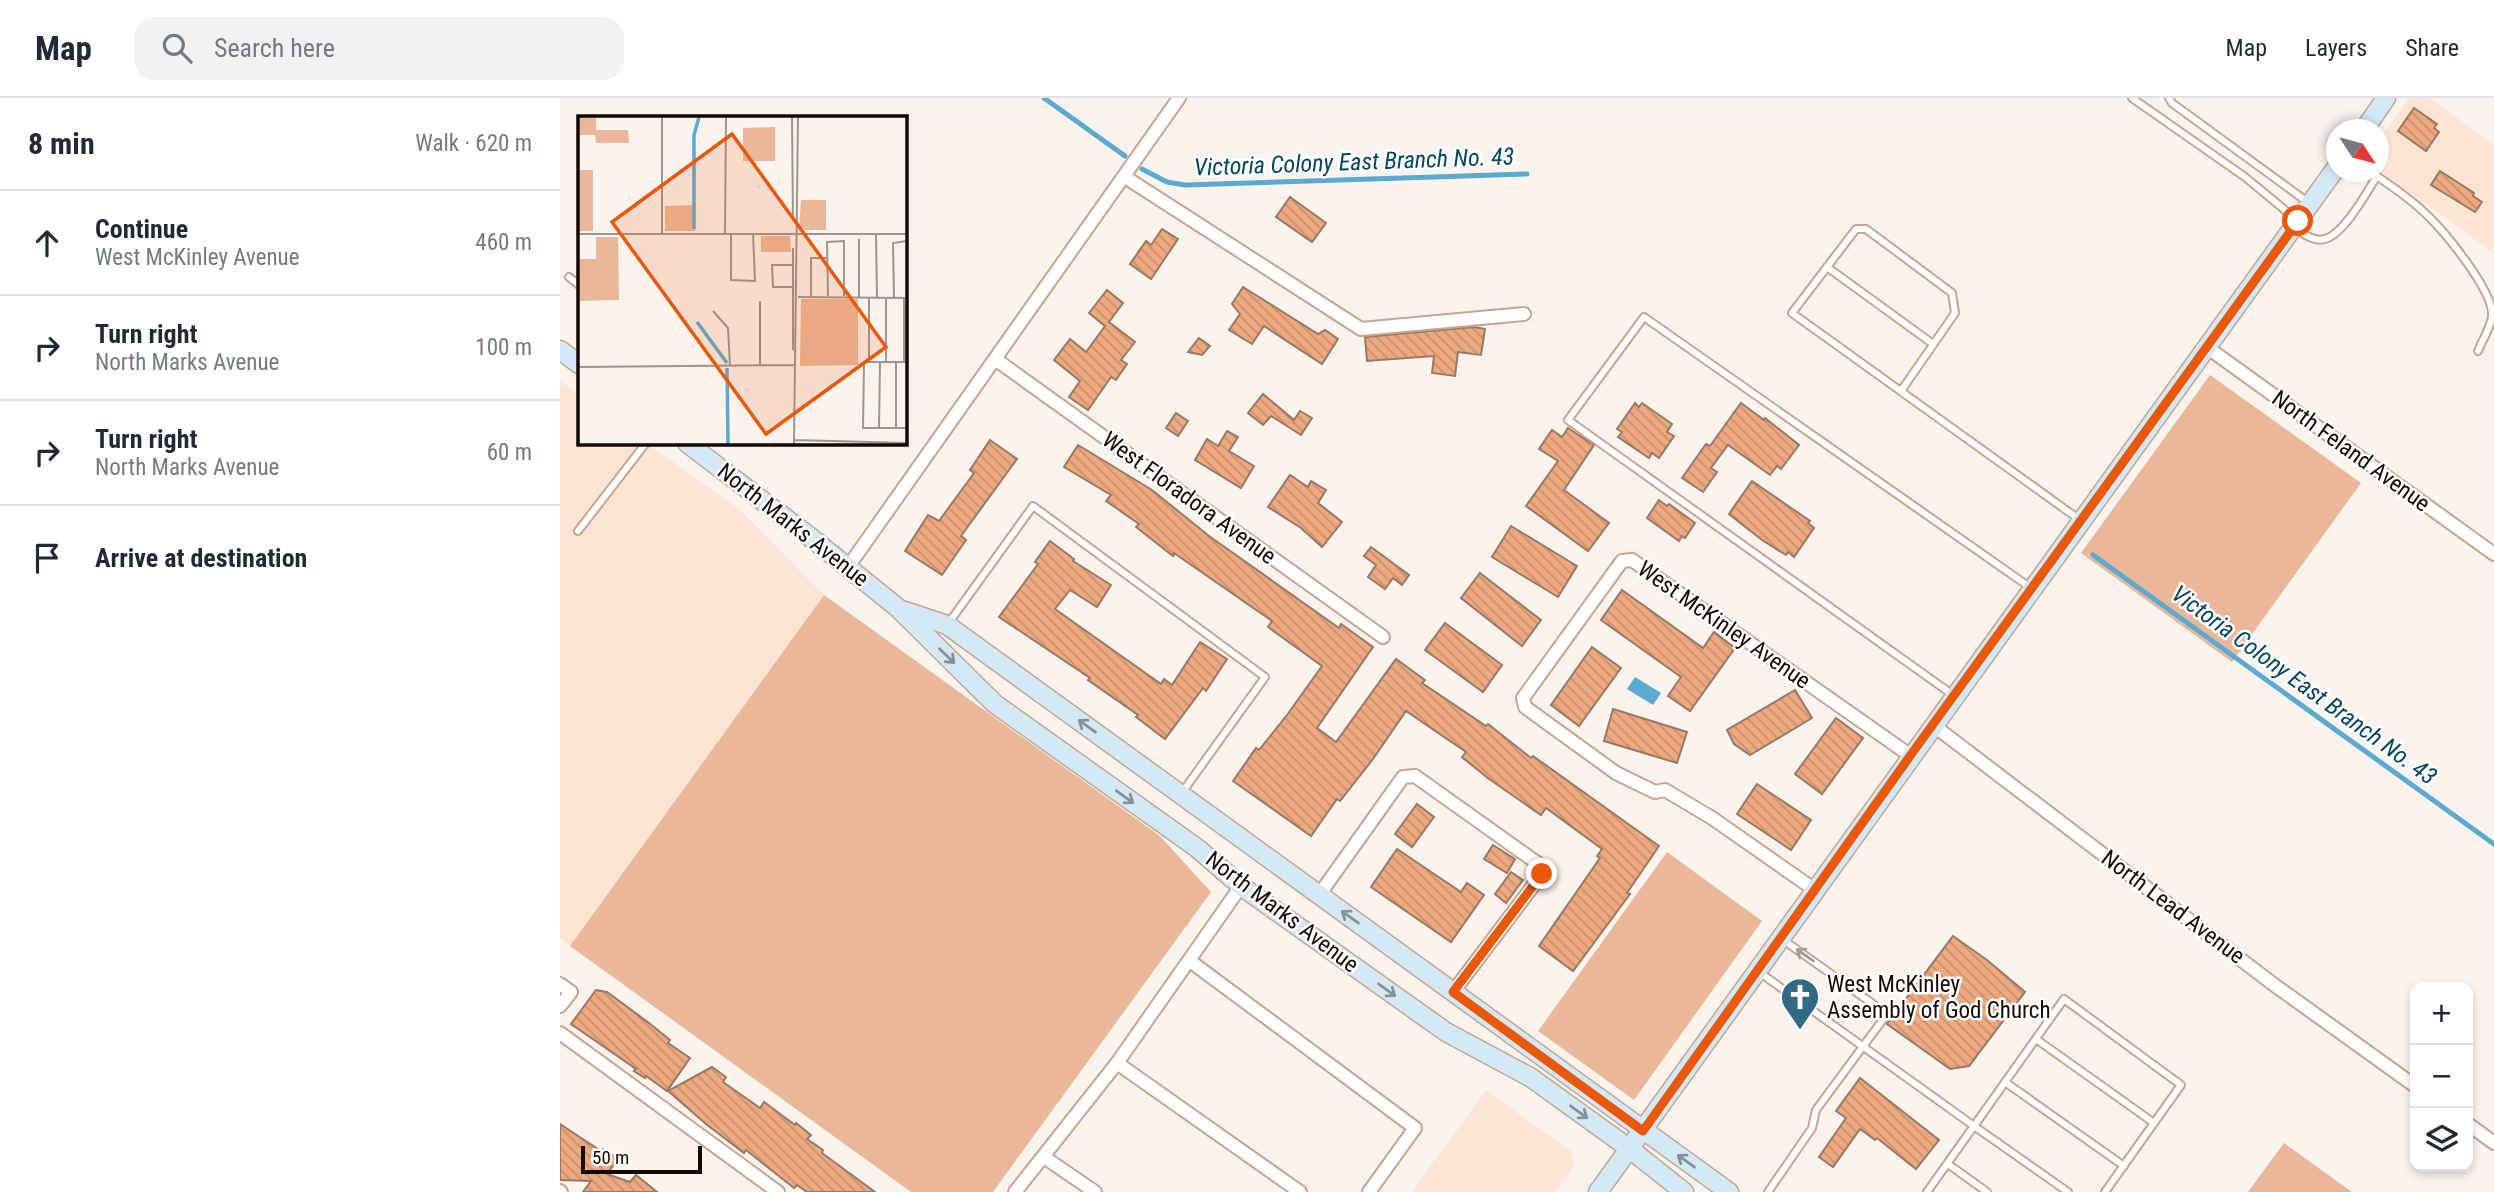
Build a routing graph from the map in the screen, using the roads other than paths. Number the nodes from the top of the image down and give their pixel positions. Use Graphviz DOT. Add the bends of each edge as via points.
graph roads {
  1 [pos="1179,98"];
  2 [pos="2132,98"];
  3 [pos="2169,98"];
  4 [pos="2386,98"];
  5 [pos="2372,119"];
  6 [pos="1125,177"];
  7 [pos="2326,182"];
  8 [pos="2369,182"];
  9 [pos="2385,182"];
  10 [pos="2310,204"];
  11 [pos="2296,225"];
  12 [pos="1827,267"];
  13 [pos="569,277"];
  14 [pos="578,284"];
  15 [pos="1524,314"];
  16 [pos="1933,344"];
  17 [pos="2208,348"];
  18 [pos="560,350"];
  19 [pos="2478,351"];
  20 [pos="995,359"];
  21 [pos="578,363"];
  22 [pos="1901,391"];
  23 [pos="645,444"];
  24 [pos="688,444"];
  25 [pos="2081,522"];
  26 [pos="578,531"];
  27 [pos="2494,554"];
  28 [pos="848,567"];
  29 [pos="2032,590"];
  30 [pos="898,608"];
  31 [pos="947,625"];
  32 [pos="1383,637"];
  33 [pos="1954,696"];
  34 [pos="1933,725"];
  35 [pos="1910,756"];
  36 [pos="1181,794"];
  37 [pos="1241,886"];
  38 [pos="1815,891"];
  39 [pos="1319,894"];
  40 [pos="1781,938"];
  41 [pos="1189,961"];
  42 [pos="1757,971"];
  43 [pos="560,984"];
  44 [pos="1453,992"];
  45 [pos="560,1006"];
  46 [pos="560,1033"];
  47 [pos="2036,1039"];
  48 [pos="1864,1048"];
  49 [pos="1117,1063"];
  50 [pos="2005,1082"];
  51 [pos="2410,1082"];
  52 [pos="2154,1123"];
  53 [pos="1974,1126"];
  54 [pos="2473,1128"];
  55 [pos="1643,1131"];
  56 [pos="2494,1143"];
  57 [pos="1630,1149"];
  58 [pos="1044,1157"];
  59 [pos="1948,1164"];
  60 [pos="2124,1166"];
  61 [pos="778,1192"];
  62 [pos="1015,1192"];
  63 [pos="1095,1192"];
  64 [pos="1300,1192"];
  65 [pos="1368,1192"];
  66 [pos="1598,1192"];
  67 [pos="1684,1192"];
  68 [pos="1729,1192"];
  69 [pos="1768,1192"];
  70 [pos="1927,1192"];
  71 [pos="1987,1192"];
  72 [pos="2068,1192"];
  73 [pos="2105,1192"];
  1 -- 6 [label="street"];
  2 -- 11 [label="lane" via="2245,177"];
  3 -- 10 [label="lane"];
  4 -- 5 [label="main road"];
  6 -- 15 [label="street" via="1361,329"];
  6 -- 20 [label="street"];
  7 -- 10 [label="main road"];
  8 -- 11 [label="lane" via="2339,231 2326,239 2312,239"];
  9 -- 19 [label="lane" via="2425,212 2481,283 2492,316"];
  10 -- 11 [label="main road"];
  11 -- 17 [label="main road"];
  12 -- 16 [label="lane"];
  12 -- 16 [label="lane" via="1856,229 1866,229 1952,293 1955,313"];
  12 -- 22 [label="lane" via="1792,313"];
  13 -- 14 [label="lane"];
  16 -- 22 [label="lane"];
  17 -- 25 [label="main road"];
  17 -- 27 [label="street, North Feland Avenue"];
  18 -- 21 [label="main road"];
  20 -- 28 [label="street"];
  20 -- 32 [label="street, West Floradora Avenue"];
  22 -- 25 [label="lane"];
  23 -- 26 [label="lane"];
  24 -- 28 [label="main road, North Marks Avenue"];
  25 -- 29 [label="main road"];
  28 -- 30 [label="main road, North Marks Avenue"];
  29 -- 33 [label="main road"];
  29 -- 33 [label="lane" via="1644,317 1575,409 1568,419"];
  30 -- 31 [label="main road, North Marks Avenue"];
  30 -- 37 [label="main road, North Marks Avenue, one-way" via="995,704 1197,848"];
  36 -- 31 [label="main road, North Marks Avenue, one-way"];
  31 -- 36 [label="lane" via="1033,506 1265,677"];
  33 -- 34 [label="main road"];
  34 -- 35 [label="main road"];
  34 -- 51 [label="street, North Lead Avenue"];
  35 -- 38 [label="main road"];
  35 -- 38 [label="street, West McKinley Avenue" via="1632,560 1622,561 1522,698 1525,707 1616,773 1654,792 1665,790"];
  36 -- 39 [label="main road, North Marks Avenue"];
  37 -- 41 [label="street"];
  37 -- 57 [label="main road, North Marks Avenue, one-way" via="1446,1032 1522,1072"];
  38 -- 40 [label="main road"];
  44 -- 39 [label="main road, North Marks Avenue, one-way"];
  39 -- 44 [label="street, North Marks Avenue" via="1403,776 1415,776 1540,865 1542,874"];
  40 -- 42 [label="main road"];
  48 -- 40 [label="lane, one-way" via="1887,1014"];
  41 -- 49 [label="street"];
  41 -- 65 [label="street" via="1415,1128"];
  42 -- 48 [label="lane"];
  42 -- 55 [label="main road"];
  43 -- 45 [label="street" via="570,992"];
  44 -- 55 [label="main road, North Marks Avenue"];
  46 -- 61 [label="street"];
  47 -- 50 [label="lane"];
  47 -- 52 [label="lane"];
  47 -- 52 [label="lane" via="2064,999 2181,1085"];
  48 -- 53 [label="lane"];
  48 -- 69 [label="lane" via="1816,1110 1812,1128"];
  49 -- 58 [label="street"];
  49 -- 64 [label="street"];
  50 -- 53 [label="lane"];
  50 -- 60 [label="lane"];
  52 -- 60 [label="lane"];
  53 -- 59 [label="lane"];
  53 -- 72 [label="lane"];
  54 -- 56 [label="street"];
  55 -- 57 [label="main road"];
  68 -- 55 [label="main road, North Marks Avenue, one-way"];
  57 -- 66 [label="main road"];
  57 -- 67 [label="main road, North Marks Avenue"];
  58 -- 62 [label="street"];
  58 -- 63 [label="street"];
  59 -- 70 [label="lane"];
  59 -- 71 [label="lane"];
  60 -- 73 [label="lane"];
}
